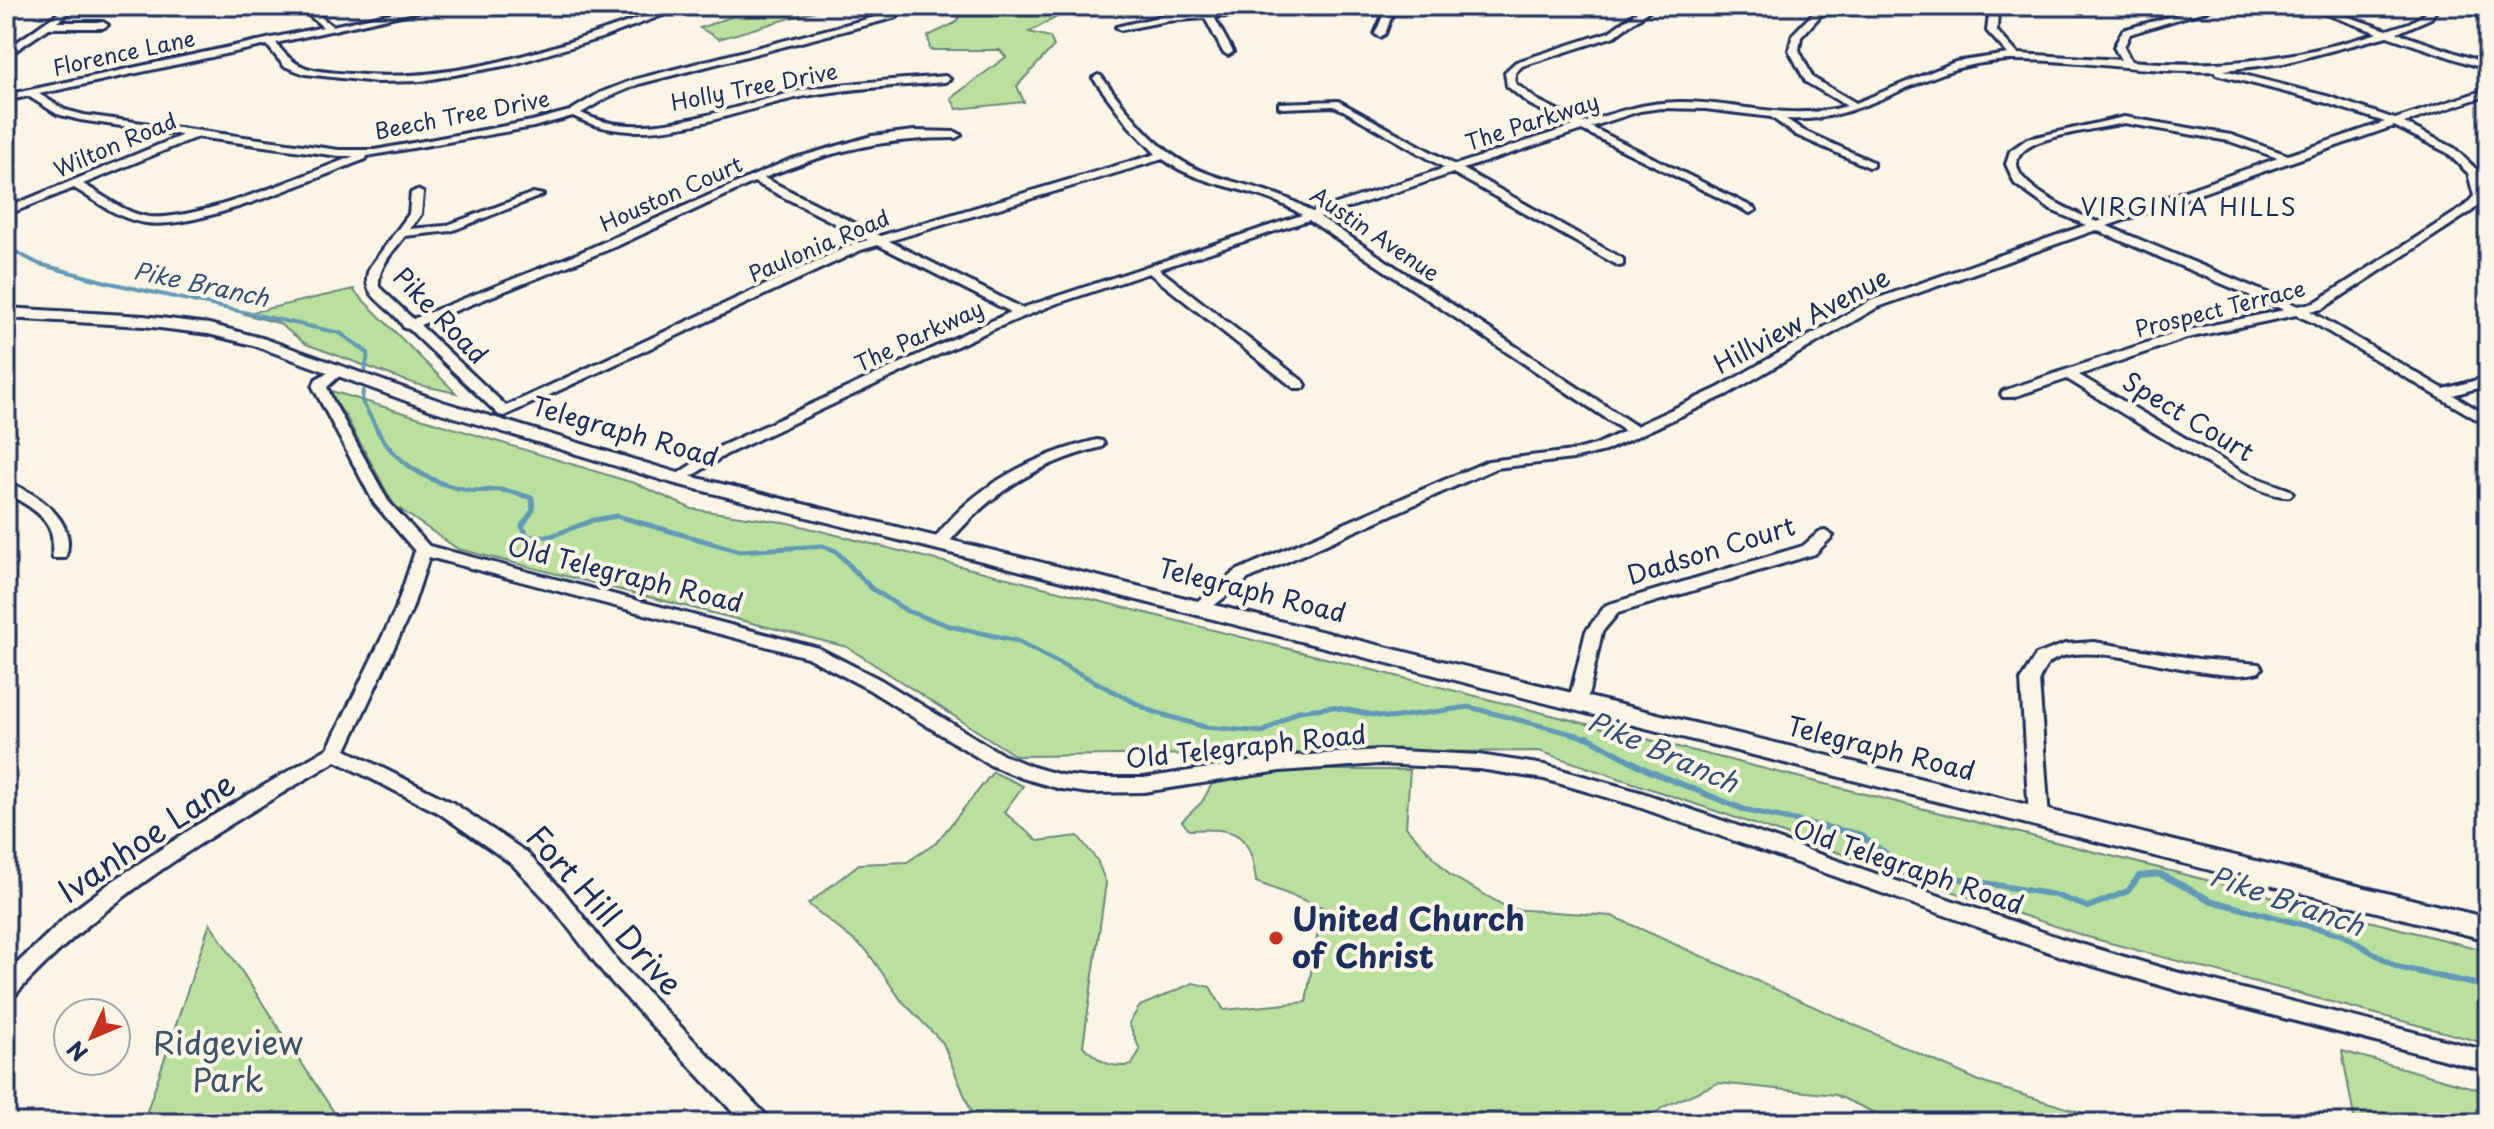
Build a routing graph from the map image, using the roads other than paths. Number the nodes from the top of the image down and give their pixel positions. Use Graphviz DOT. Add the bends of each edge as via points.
graph roads {
  1 [pos="74,6"];
  2 [pos="302,6"];
  3 [pos="437,6"];
  4 [pos="683,6"];
  5 [pos="1313,6"];
  6 [pos="1353,6"];
  7 [pos="1466,6"];
  8 [pos="1651,6"];
  9 [pos="1825,6"];
  10 [pos="1994,6"];
  11 [pos="2217,6"];
  12 [pos="2308,6"];
  13 [pos="2435,6"];
  14 [pos="2456,6"];
  15 [pos="1391,7"];
  16 [pos="1208,14"];
  17 [pos="894,15"];
  18 [pos="2488,16"];
  19 [pos="44,25"];
  20 [pos="103,25"];
  21 [pos="1121,27"];
  22 [pos="331,29"];
  23 [pos="2388,33"];
  24 [pos="1380,34"];
  25 [pos="270,42"];
  26 [pos="1228,52"];
  27 [pos="6,54"];
  28 [pos="2015,57"];
  29 [pos="2128,63"];
  30 [pos="2488,67"];
  31 [pos="2204,68"];
  32 [pos="1098,78"];
  33 [pos="945,79"];
  34 [pos="2488,92"];
  35 [pos="30,93"];
  36 [pos="6,98"];
  37 [pos="1283,105"];
  38 [pos="1853,105"];
  39 [pos="574,113"];
  40 [pos="1773,114"];
  41 [pos="2393,123"];
  42 [pos="1582,126"];
  43 [pos="194,134"];
  44 [pos="956,135"];
  45 [pos="375,153"];
  46 [pos="1164,155"];
  47 [pos="2287,158"];
  48 [pos="1869,164"];
  49 [pos="1454,168"];
  50 [pos="755,178"];
  51 [pos="75,184"];
  52 [pos="417,193"];
  53 [pos="537,195"];
  54 [pos="1750,210"];
  55 [pos="6,212"];
  56 [pos="1311,215"];
  57 [pos="2096,226"];
  58 [pos="401,233"];
  59 [pos="880,239"];
  60 [pos="1619,262"];
  61 [pos="1150,268"];
  62 [pos="2300,311"];
  63 [pos="1020,312"];
  64 [pos="6,313"];
  65 [pos="409,325"];
  66 [pos="338,371"];
  67 [pos="2069,374"];
  68 [pos="2488,381"];
  69 [pos="1299,385"];
  70 [pos="2008,394"];
  71 [pos="2443,394"];
  72 [pos="502,418"];
  73 [pos="2488,422"];
  74 [pos="1636,432"];
  75 [pos="1097,444"];
  76 [pos="679,479"];
  77 [pos="6,487"];
  78 [pos="2285,493"];
  79 [pos="1825,536"];
  80 [pos="940,542"];
  81 [pos="423,550"];
  82 [pos="59,554"];
  83 [pos="1201,607"];
  84 [pos="2253,668"];
  85 [pos="1578,701"];
  86 [pos="335,753"];
  87 [pos="2039,818"];
  88 [pos="2488,929"];
  89 [pos="6,989"];
  90 [pos="2488,1061"];
  91 [pos="758,1123"];
  1 -- 19 [label="street"];
  2 -- 22 [label="street"];
  3 -- 22 [label="street, Florence Lane"];
  4 -- 25 [label="street" via="538,54 400,80 369,81 300,70 286,63"];
  5 -- 16 [label="street"];
  6 -- 15 [label="street"];
  7 -- 15 [label="street"];
  8 -- 42 [label="street" via="1612,34 1529,59 1510,72 1516,92"];
  9 -- 38 [label="street" via="1796,36 1794,50 1809,80"];
  10 -- 28 [label="street" via="1992,31"];
  11 -- 29 [label="street" via="2126,32 2119,47"];
  12 -- 23 [label="street"];
  13 -- 23 [label="street, The Parkway" via="2423,19"];
  14 -- 18 [label="street"];
  15 -- 24 [label="street"];
  16 -- 21 [label="street"];
  16 -- 26 [label="street"];
  17 -- 39 [label="street, Beech Tree Drive" via="636,82"];
  19 -- 20 [label="street"];
  19 -- 27 [label="street"];
  22 -- 25 [label="street, Florence Lane"];
  23 -- 30 [label="street"];
  23 -- 31 [label="street, The Parkway" via="2277,63"];
  25 -- 35 [label="street, Florence Lane"];
  28 -- 29 [label="street, The Parkway"];
  28 -- 38 [label="street, The Parkway" via="1950,66"];
  29 -- 31 [label="street, The Parkway"];
  31 -- 41 [label="street, Prospect Terrace"];
  32 -- 46 [label="street, Austin Avenue" via="1146,141"];
  33 -- 39 [label="street, Holly Tree Drive" via="807,92 645,128 600,126"];
  34 -- 41 [label="street, Hillview Avenue"];
  35 -- 36 [label="street, Florence Lane"];
  35 -- 43 [label="street, Beech Tree Drive" via="68,114"];
  37 -- 49 [label="street" via="1334,103"];
  38 -- 40 [label="street, The Parkway" via="1813,117"];
  39 -- 45 [label="street, Beech Tree Drive"];
  40 -- 42 [label="street, The Parkway" via="1675,103"];
  40 -- 48 [label="street" via="1800,133"];
  41 -- 47 [label="street, Hillview Avenue"];
  41 -- 62 [label="street, Prospect Terrace" via="2461,156 2477,176 2480,196 2468,209 2318,306"];
  42 -- 49 [label="street, The Parkway"];
  42 -- 54 [label="street"];
  43 -- 45 [label="street, Beech Tree Drive"];
  43 -- 51 [label="street, Wilton Road"];
  44 -- 50 [label="street, Houston Court" via="854,142"];
  45 -- 51 [label="street" via="165,221 145,219"];
  46 -- 56 [label="street, Austin Avenue" via="1205,177 1281,197"];
  46 -- 59 [label="street, Paulonia Road"];
  47 -- 57 [label="street, Hillview Avenue"];
  47 -- 57 [label="street" via="2239,140 2135,120 2045,136 2019,148 2011,164 2019,182"];
  49 -- 56 [label="street, The Parkway"];
  49 -- 60 [label="street"];
  50 -- 59 [label="street"];
  50 -- 65 [label="street, Houston Court"];
  51 -- 55 [label="street, Wilton Road"];
  52 -- 58 [label="street, Pike Road" via="418,208"];
  53 -- 58 [label="street" via="447,229"];
  56 -- 61 [label="street, The Parkway"];
  56 -- 74 [label="street, Austin Avenue"];
  57 -- 62 [label="street"];
  57 -- 74 [label="street, Hillview Avenue" via="1874,304 1723,391"];
  58 -- 65 [label="street, Pike Road" via="371,282"];
  59 -- 63 [label="street"];
  59 -- 72 [label="street, Paulonia Road"];
  61 -- 63 [label="street, The Parkway"];
  61 -- 69 [label="street"];
  62 -- 67 [label="street, Prospect Terrace" via="2184,335"];
  62 -- 71 [label="street"];
  63 -- 76 [label="street, The Parkway" via="722,451"];
  64 -- 66 [label="main road, Telegraph Road" via="199,327"];
  65 -- 72 [label="street, Pike Road"];
  66 -- 72 [label="main road, Telegraph Road"];
  66 -- 81 [label="street" via="321,382 326,401 382,503"];
  67 -- 70 [label="street, Prospect Terrace"];
  67 -- 78 [label="street, Spect Court" via="2239,476"];
  68 -- 71 [label="street"];
  71 -- 73 [label="street"];
  72 -- 76 [label="main road, Telegraph Road"];
  74 -- 83 [label="street, Hillview Avenue" via="1573,455 1493,464 1242,575"];
  75 -- 80 [label="street" via="1046,459 982,495"];
  76 -- 80 [label="main road, Telegraph Road"];
  77 -- 82 [label="street" via="55,521 61,531"];
  79 -- 85 [label="street, Dadson Court" via="1798,554 1612,609 1594,631"];
  80 -- 83 [label="main road, Telegraph Road"];
  81 -- 86 [label="street" via="404,609"];
  81 -- 90 [label="street, Old Telegraph Road" via="812,652 863,676 983,752 1056,781 1131,787 1287,763 1367,759 1466,761 1539,771 1627,794 2007,931"];
  83 -- 85 [label="main road, Telegraph Road"];
  84 -- 87 [label="street" via="2213,670 2092,647 2063,649 2040,660 2030,680"];
  85 -- 87 [label="main road, Telegraph Road"];
  86 -- 89 [label="street, Ivanhoe Lane" via="90,909"];
  86 -- 91 [label="street, Fort Hill Drive" via="446,808 519,858 612,969"];
  87 -- 88 [label="main road, Telegraph Road"];
}
